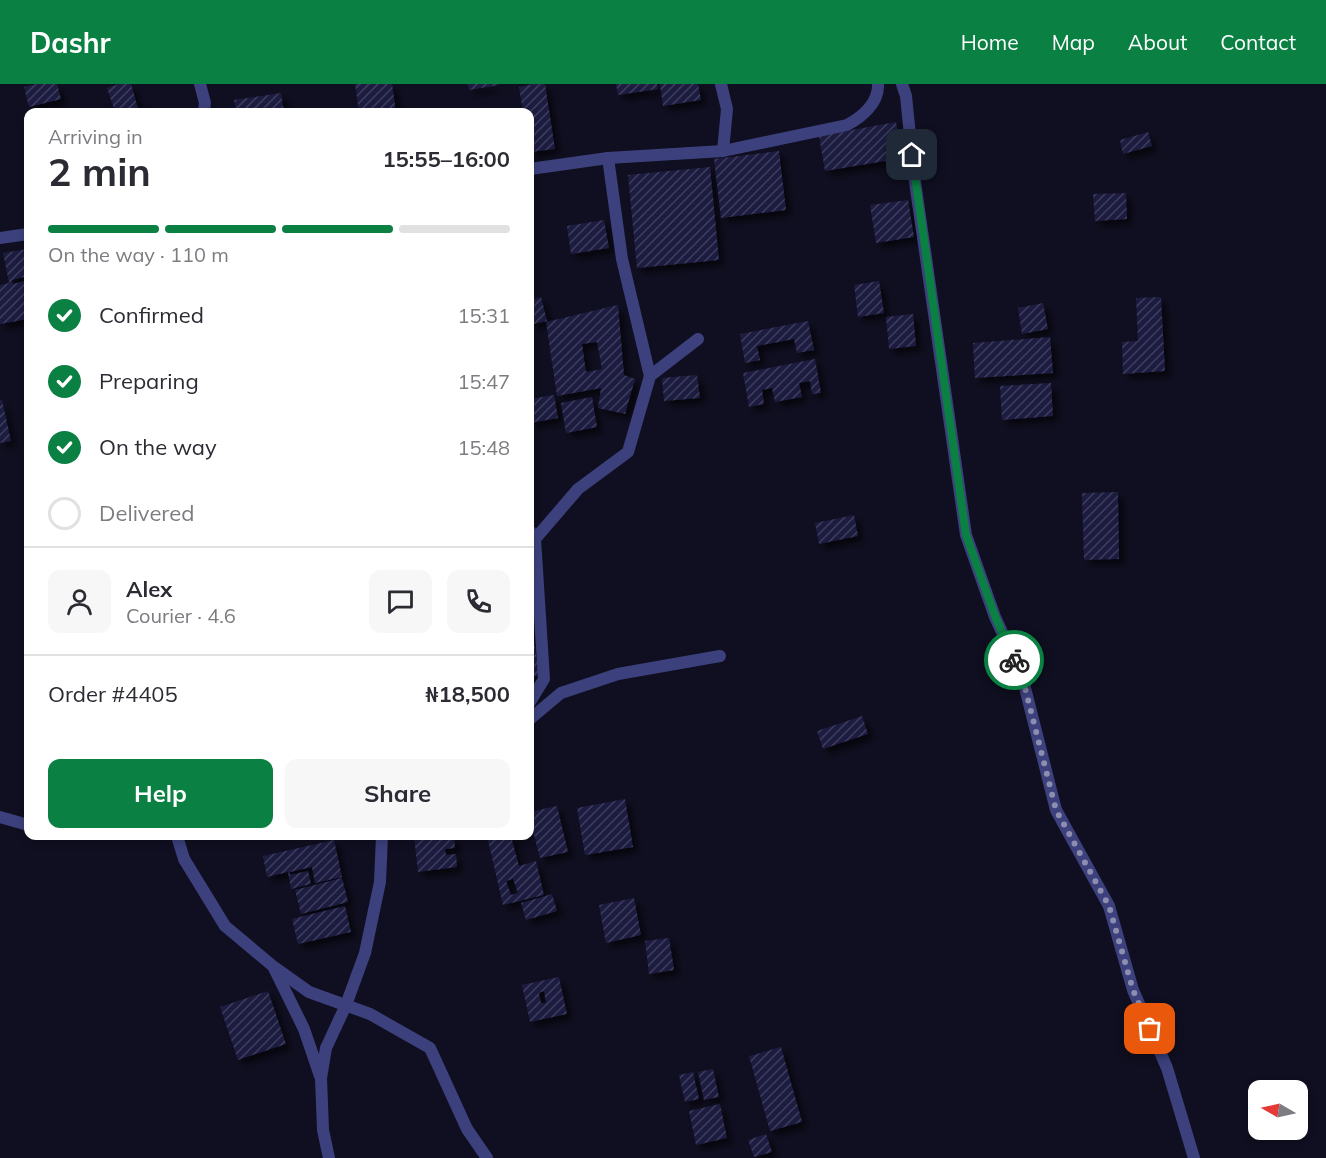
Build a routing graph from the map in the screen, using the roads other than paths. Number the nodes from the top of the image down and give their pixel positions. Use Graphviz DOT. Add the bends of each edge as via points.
graph roads {
  1 [pos="200,84"];
  2 [pos="721,84"];
  3 [pos="878,84"];
  4 [pos="902,84"];
  5 [pos="204,108"];
  6 [pos="723,151"];
  7 [pos="608,158"];
  8 [pos="534,168"];
  9 [pos="24,235"];
  10 [pos="0,238"];
  11 [pos="698,339"];
  12 [pos="650,376"];
  13 [pos="534,533"];
  14 [pos="534,559"];
  15 [pos="720,656"];
  16 [pos="534,695"];
  17 [pos="534,716"];
  18 [pos="0,817"];
  19 [pos="24,824"];
  20 [pos="178,840"];
  21 [pos="382,840"];
  22 [pos="274,967"];
  23 [pos="346,1005"];
  24 [pos="321,1078"];
  25 [pos="329,1158"];
  26 [pos="487,1158"];
  27 [pos="1194,1158"];
  1 -- 5 [label="street"];
  2 -- 6 [label="street" via="727,109"];
  3 -- 6 [label="street" via="875,98 862,117 847,125"];
  4 -- 27 [label="street" via="966,535 1022,676 1056,810 1109,906 1133,990 1167,1068"];
  6 -- 7 [label="street"];
  7 -- 8 [label="street"];
  7 -- 12 [label="street" via="622,260"];
  9 -- 10 [label="street"];
  11 -- 12 [label="street"];
  12 -- 13 [label="street" via="628,452 578,489"];
  14 -- 16 [label="street" via="544,679"];
  15 -- 17 [label="street" via="618,674 561,693"];
  18 -- 19 [label="street"];
  20 -- 22 [label="street" via="184,859 225,926"];
  21 -- 23 [label="street" via="380,882 365,953"];
  22 -- 23 [label="street" via="309,992"];
  22 -- 24 [label="street" via="304,1029"];
  23 -- 24 [label="street" via="326,1048"];
  23 -- 26 [label="street" via="430,1048 467,1129"];
  24 -- 25 [label="street" via="323,1130"];
}
